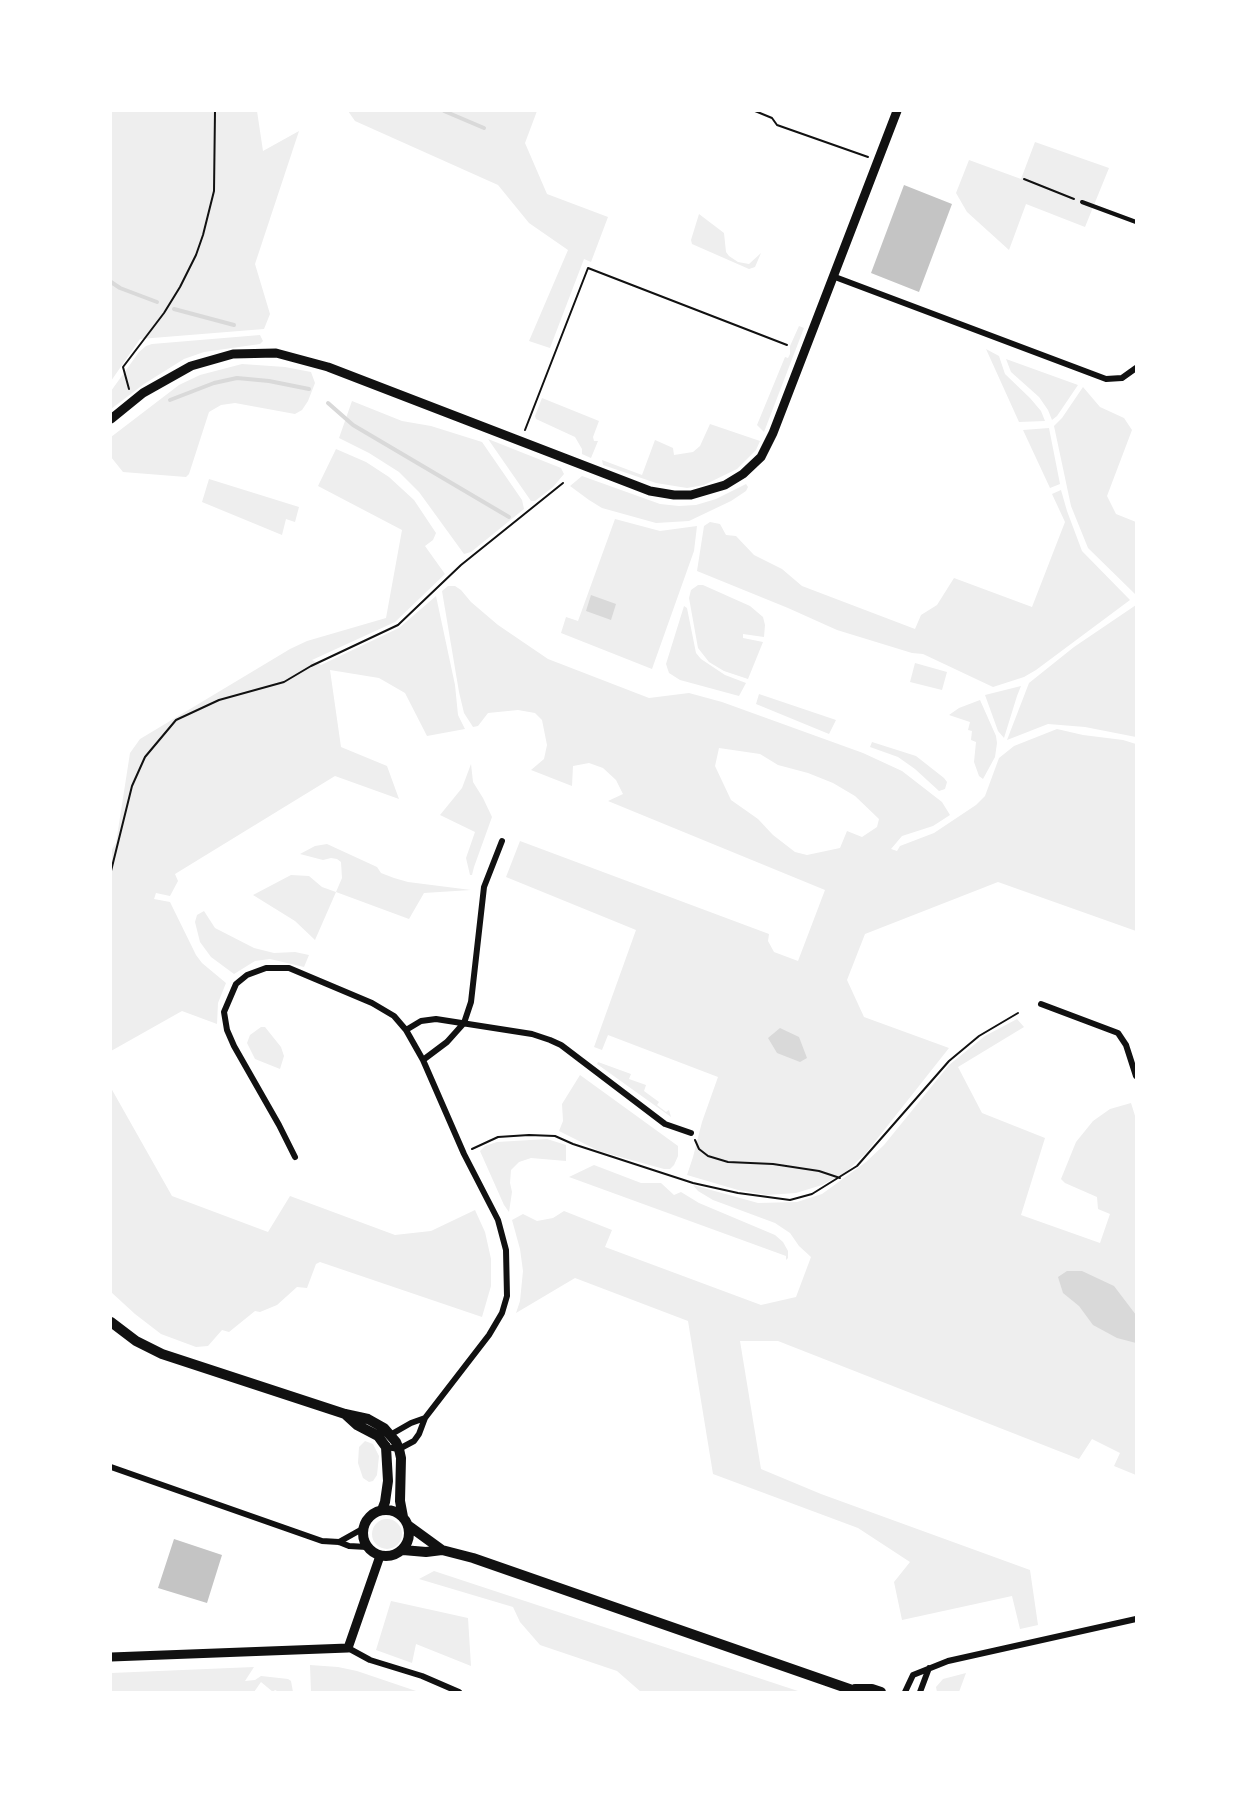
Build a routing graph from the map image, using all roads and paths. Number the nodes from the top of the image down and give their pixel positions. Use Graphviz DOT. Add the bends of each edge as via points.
graph roads {
  1 [pos="215,111"];
  2 [pos="755,111"];
  3 [pos="897,111"];
  4 [pos="861,155"];
  5 [pos="1024,179"];
  6 [pos="1082,202"];
  7 [pos="1136,222"];
  8 [pos="835,277"];
  9 [pos="787,345"];
  10 [pos="1136,368"];
  11 [pos="127,387"];
  12 [pos="111,419"];
  13 [pos="521,441"];
  14 [pos="563,483"];
  15 [pos="502,841"];
  16 [pos="111,871"];
  17 [pos="1041,1004"];
  18 [pos="1018,1013"];
  19 [pos="464,1023"];
  20 [pos="406,1030"];
  21 [pos="423,1060"];
  22 [pos="1136,1076"];
  23 [pos="691,1133"];
  24 [pos="464,1154"];
  25 [pos="295,1158"];
  26 [pos="840,1178"];
  27 [pos="111,1322"];
  28 [pos="345,1414"];
  29 [pos="425,1418"];
  30 [pos="390,1434"];
  31 [pos="386,1447"];
  32 [pos="399,1449"];
  33 [pos="111,1467"];
  34 [pos="382,1510"];
  35 [pos="406,1521"];
  36 [pos="364,1528"];
  37 [pos="339,1542"];
  38 [pos="368,1547"];
  39 [pos="403,1550"];
  40 [pos="441,1550"];
  41 [pos="380,1556"];
  42 [pos="1136,1619"];
  43 [pos="348,1648"];
  44 [pos="111,1657"];
  45 [pos="929,1668"];
  46 [pos="857,1691"];
  47 [pos="459,1692"];
  48 [pos="881,1692"];
  49 [pos="905,1692"];
  50 [pos="920,1692"];
  1 -- 11 [label="path" via="214,191 196,255 164,313 123,367"];
  2 -- 4 [label="path" via="772,118 777,125"];
  3 -- 8 [label="street"];
  5 -- 6 [label="path"];
  6 -- 7 [label="lane"];
  8 -- 10 [label="street" via="1106,379 1122,378"];
  8 -- 13 [label="street" via="761,457 725,485 691,495 650,491"];
  9 -- 13 [label="path" via="588,268"];
  12 -- 13 [label="street" via="143,393 191,366 233,354 276,353 328,367"];
  14 -- 16 [label="path" via="461,565 398,625 284,682 219,700 176,720 145,757 132,786"];
  15 -- 19 [label="street" via="484,887 471,1002"];
  17 -- 22 [label="street" via="1118,1033"];
  18 -- 26 [label="path" via="979,1036 949,1061 857,1166"];
  19 -- 20 [label="street" via="436,1019 421,1021"];
  19 -- 21 [label="street"];
  19 -- 23 [label="street" via="532,1035 561,1045 664,1124"];
  20 -- 21 [label="street"];
  20 -- 25 [label="street" via="394,1016 372,1003 290,968 267,968 236,984 225,1012 227,1030"];
  21 -- 24 [label="street"];
  23 -- 26 [label="path" via="699,1149 708,1156 728,1162 819,1171"];
  24 -- 26 [label="path" via="498,1137 555,1136 693,1183 790,1200 812,1194"];
  24 -- 29 [label="street" via="498,1221 506,1250 507,1296 489,1335"];
  27 -- 28 [label="main road" via="162,1354"];
  28 -- 30 [label="main road" via="373,1421"];
  28 -- 31 [label="main road" via="378,1436"];
  29 -- 30 [label="street"];
  29 -- 32 [label="street" via="414,1441"];
  30 -- 31 [label="street"];
  30 -- 32 [label="main road"];
  31 -- 32 [label="street"];
  31 -- 34 [label="main road" via="388,1481"];
  32 -- 35 [label="main road" via="400,1501"];
  33 -- 37 [label="street" via="322,1540"];
  34 -- 35 [label="main road"];
  34 -- 36 [label="main road" via="368,1519"];
  35 -- 39 [label="main road" via="410,1536"];
  35 -- 40 [label="main road"];
  36 -- 37 [label="street"];
  36 -- 38 [label="main road"];
  37 -- 38 [label="street"];
  38 -- 41 [label="main road"];
  39 -- 40 [label="main road"];
  39 -- 41 [label="main road" via="392,1556"];
  40 -- 46 [label="main road"];
  41 -- 43 [label="street"];
  42 -- 45 [label="street"];
  43 -- 44 [label="street"];
  43 -- 47 [label="street" via="370,1660"];
  45 -- 49 [label="street" via="911,1677"];
  45 -- 50 [label="street"];
  46 -- 48 [label="main road"];
}
